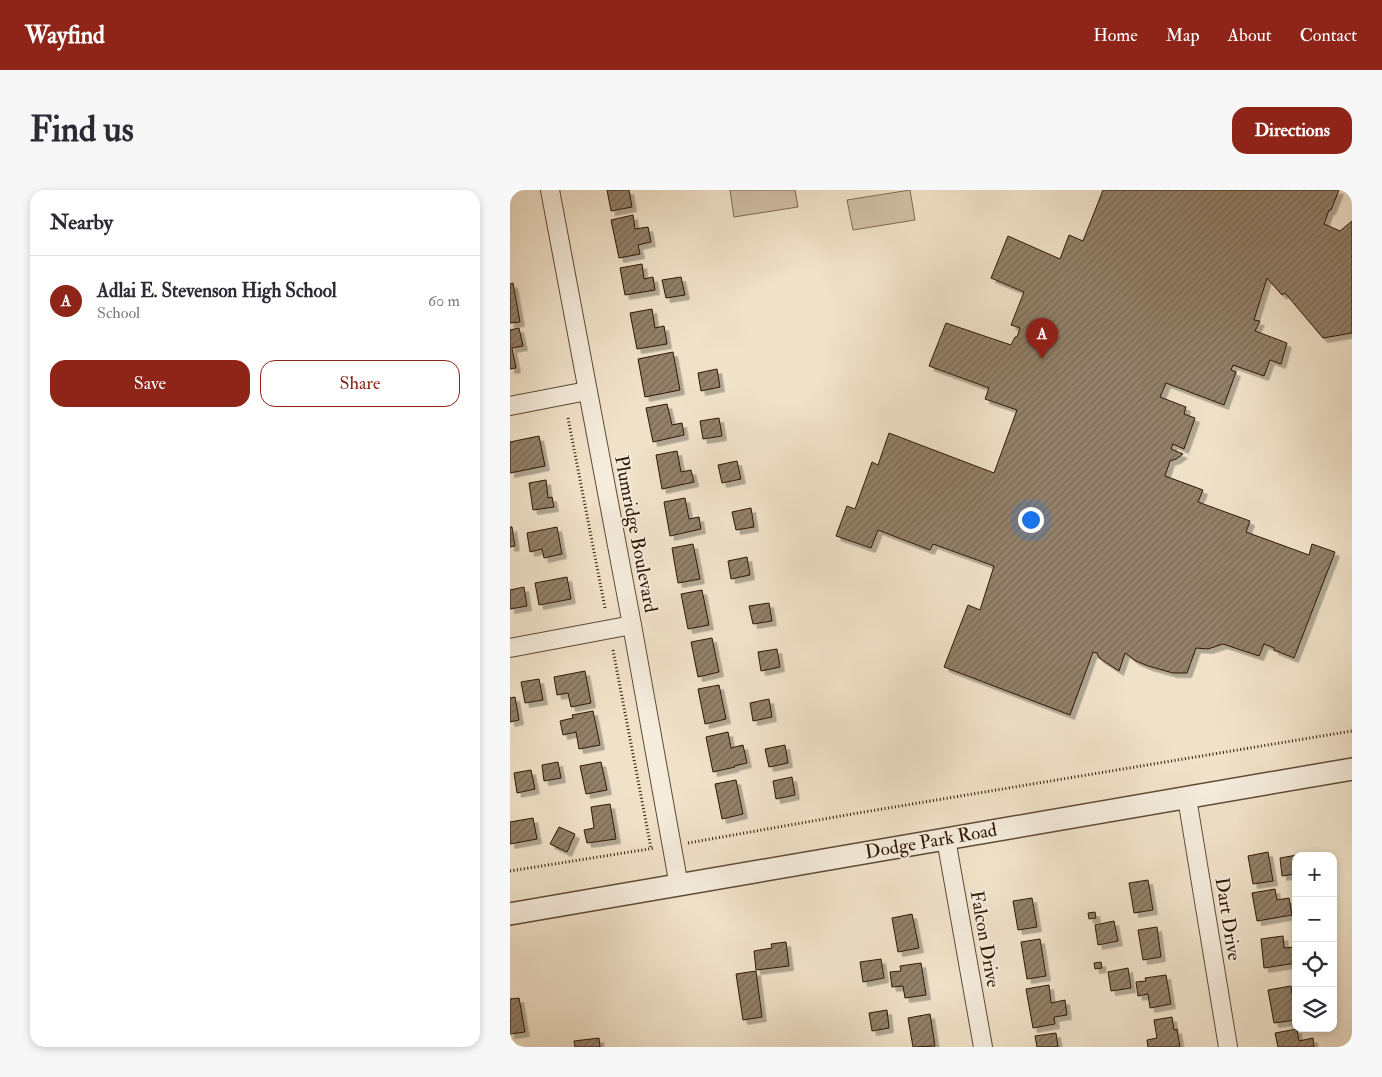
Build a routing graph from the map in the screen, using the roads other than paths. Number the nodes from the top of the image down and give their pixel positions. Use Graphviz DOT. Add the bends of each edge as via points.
graph roads {
  1 [pos="550,190"];
  2 [pos="587,391"];
  3 [pos="510,406"];
  4 [pos="632,625"];
  5 [pos="510,648"];
  6 [pos="1352,769"];
  7 [pos="1187,798"];
  8 [pos="946,839"];
  9 [pos="679,886"];
  10 [pos="510,914"];
  11 [pos="983,1047"];
  12 [pos="1228,1047"];
  1 -- 2 [label="street, Plumridge Boulevard"];
  2 -- 3 [label="street"];
  2 -- 4 [label="street, Plumridge Boulevard"];
  4 -- 5 [label="street"];
  4 -- 9 [label="street, Plumridge Boulevard"];
  6 -- 7 [label="street, Dodge Park Road"];
  7 -- 8 [label="street, Dodge Park Road"];
  7 -- 12 [label="street, Dart Drive"];
  8 -- 9 [label="street, Dodge Park Road"];
  8 -- 11 [label="street, Falcon Drive"];
  9 -- 10 [label="street, Dodge Park Road"];
}
